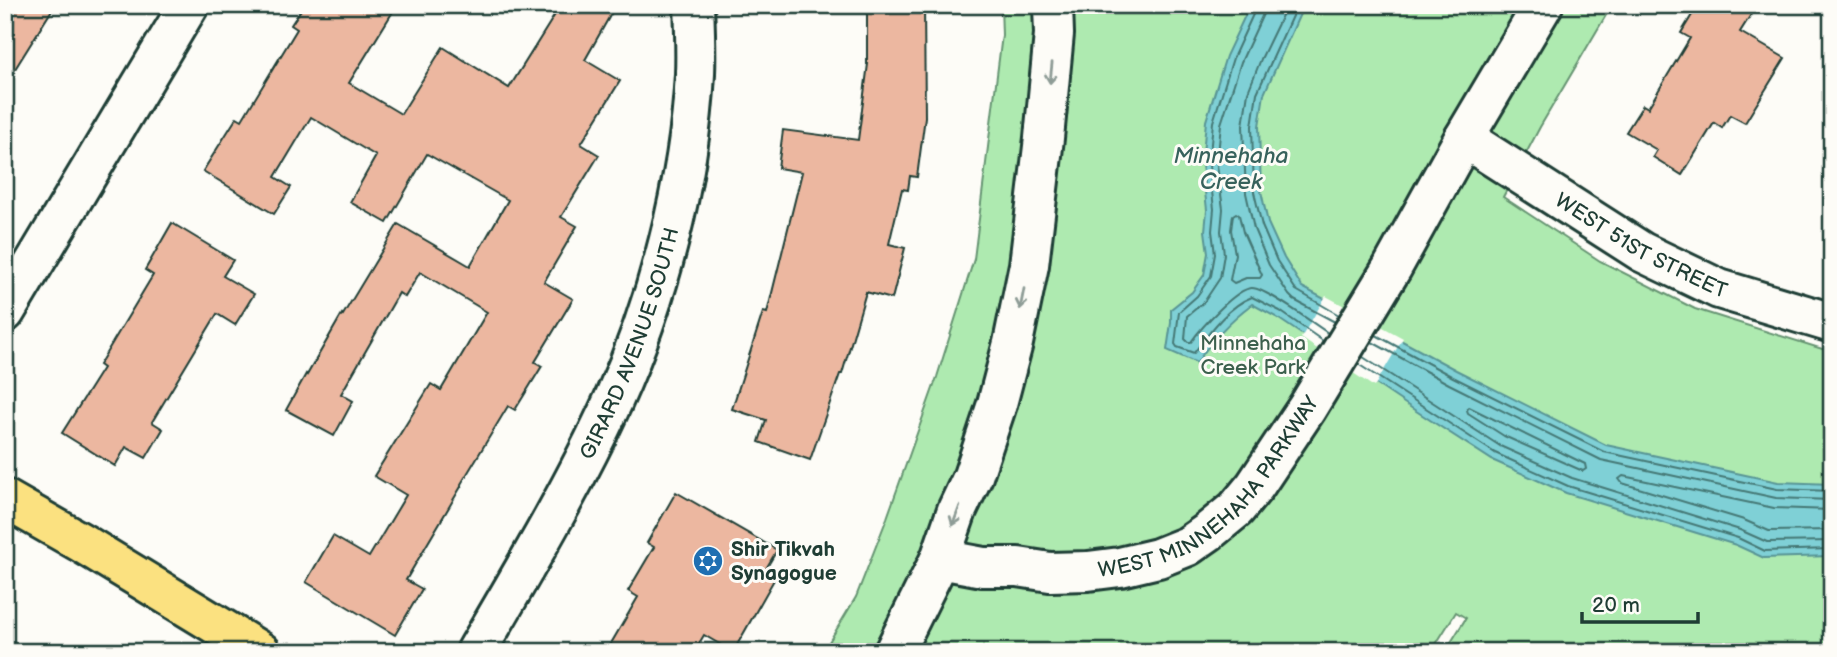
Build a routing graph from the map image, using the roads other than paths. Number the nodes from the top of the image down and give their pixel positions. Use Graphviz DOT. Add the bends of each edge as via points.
graph roads {
  1 [pos="189,5"];
  2 [pos="694,5"];
  3 [pos="1053,5"];
  4 [pos="1543,5"];
  5 [pos="1464,138"];
  6 [pos="5,312"];
  7 [pos="1832,323"];
  8 [pos="5,499"];
  9 [pos="940,559"];
  10 [pos="261,652"];
  11 [pos="476,652"];
  12 [pos="894,652"];
  1 -- 6 [label="street"];
  2 -- 11 [label="street, GIRARD AVENUE SOUTH" via="695,74 688,141 674,215 648,309 614,399 586,456"];
  3 -- 9 [label="street, one-way" via="1055,34 1029,265 997,404"];
  4 -- 5 [label="street, WEST MINNEHAHA PARKWAY"];
  5 -- 7 [label="street, WEST 51ST STREET" via="1642,252 1718,289"];
  5 -- 9 [label="street, WEST MINNEHAHA PARKWAY" via="1307,408 1255,486 1208,532 1158,558 1088,571 984,567"];
  8 -- 10 [label="main road"];
  9 -- 12 [label="street"];
}
